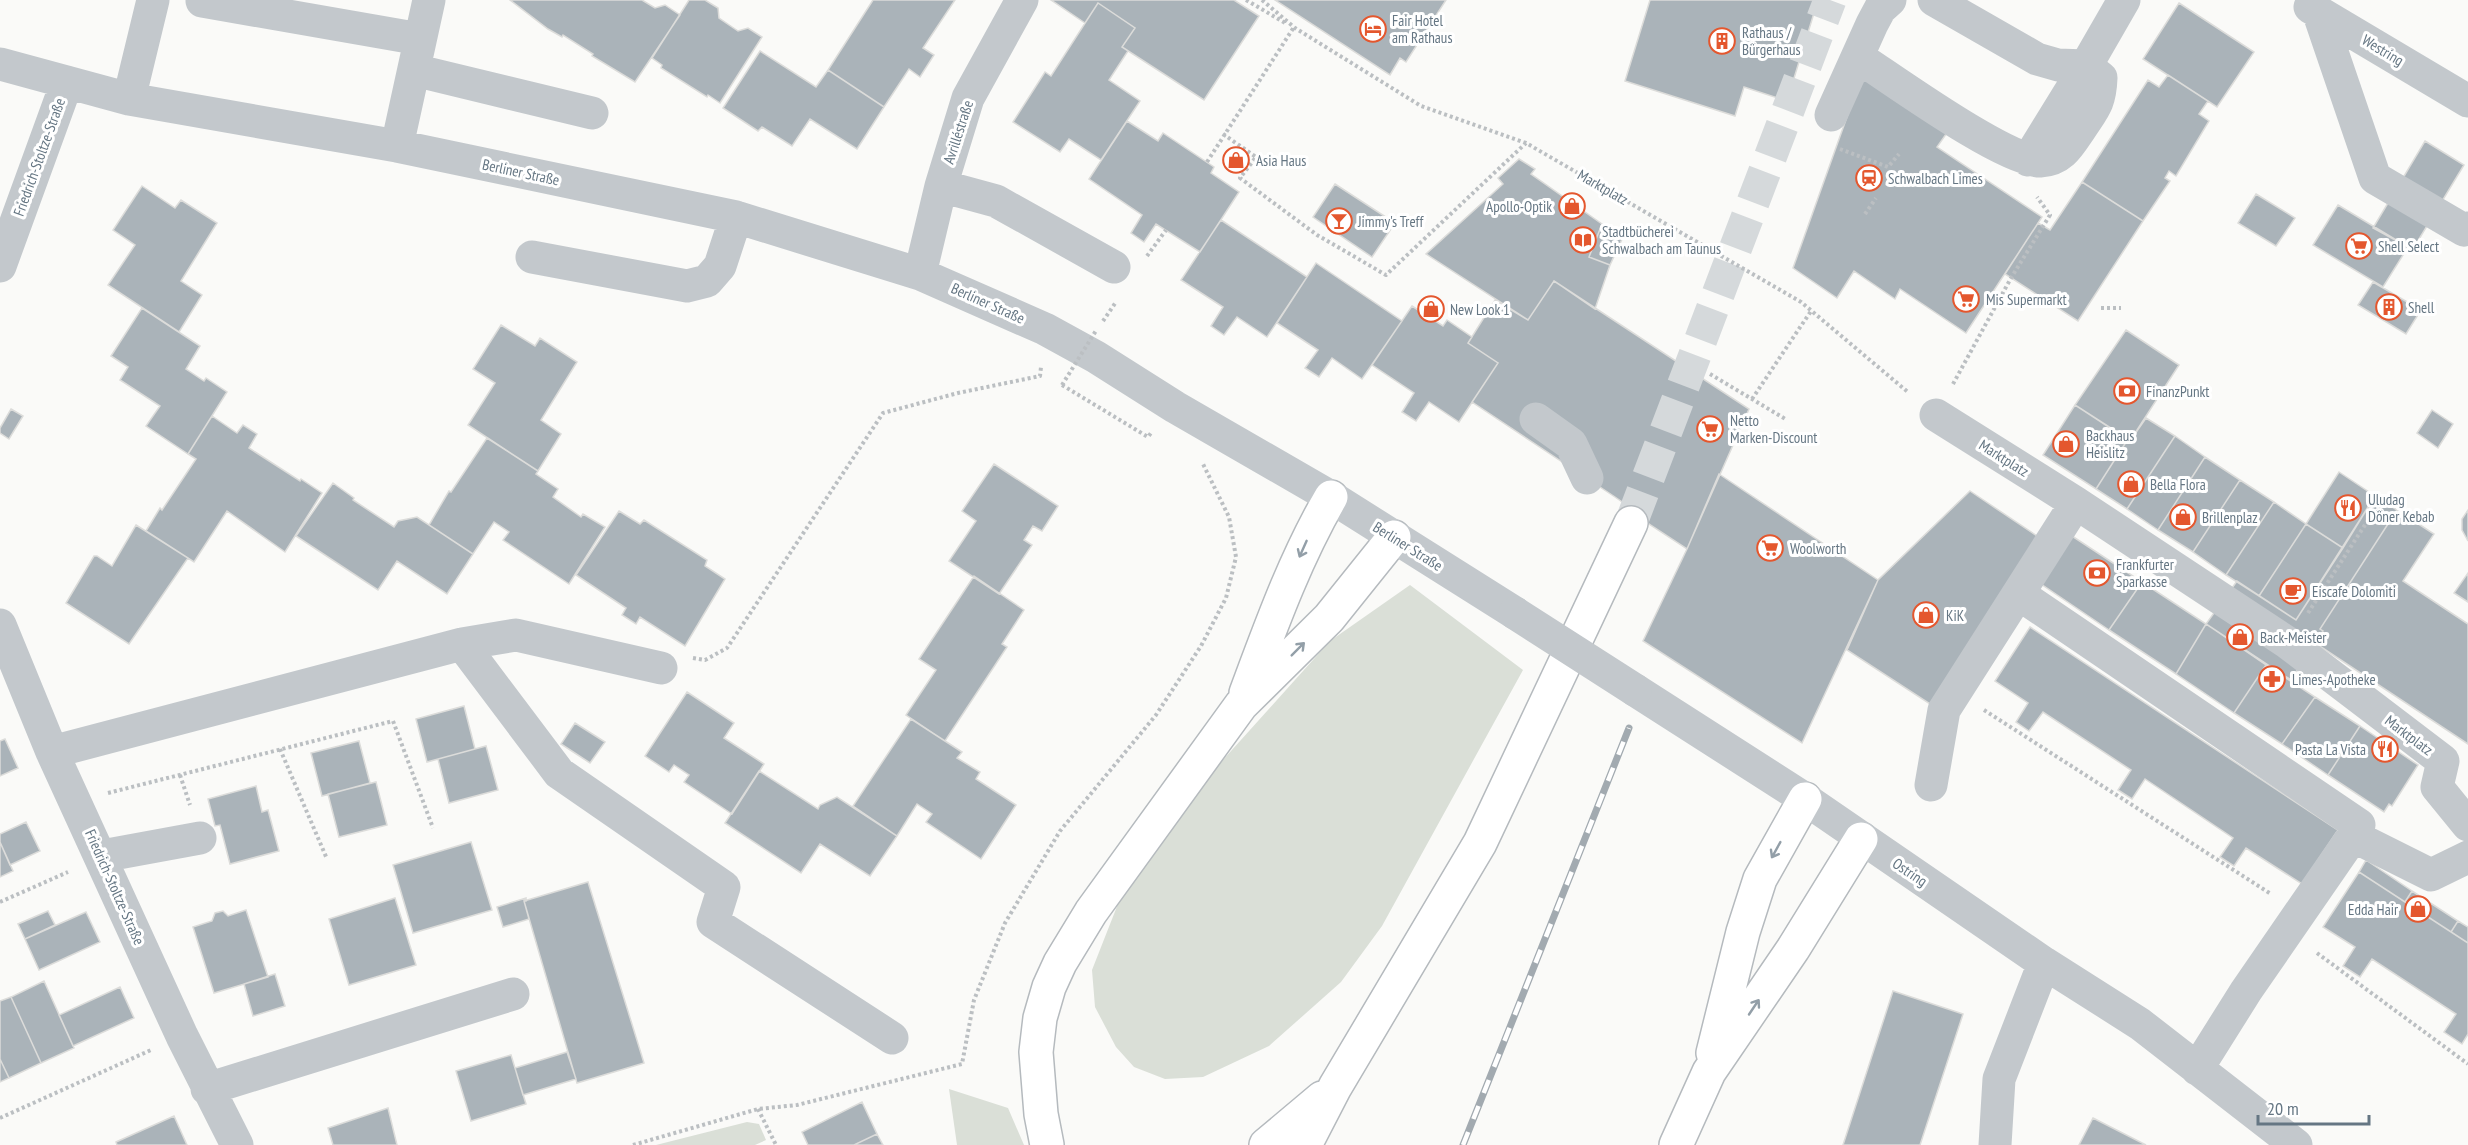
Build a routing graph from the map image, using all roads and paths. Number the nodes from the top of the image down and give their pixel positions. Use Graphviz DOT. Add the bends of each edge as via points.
graph roads {
  1 [pos="153,0"];
  2 [pos="429,0"];
  3 [pos="1022,0"];
  4 [pos="1246,0"];
  5 [pos="1262,0"];
  6 [pos="1890,0"];
  7 [pos="1934,0"];
  8 [pos="2124,0"];
  9 [pos="202,1"];
  10 [pos="2308,6"];
  11 [pos="1295,28"];
  12 [pos="420,39"];
  13 [pos="1858,57"];
  14 [pos="0,64"];
  15 [pos="2086,66"];
  16 [pos="414,70"];
  17 [pos="67,82"];
  18 [pos="129,99"];
  19 [pos="2468,101"];
  20 [pos="592,113"];
  21 [pos="1832,115"];
  22 [pos="1223,134"];
  23 [pos="1526,143"];
  24 [pos="397,146"];
  25 [pos="1835,147"];
  26 [pos="1899,154"];
  27 [pos="1207,162"];
  28 [pos="941,186"];
  29 [pos="2037,197"];
  30 [pos="1876,198"];
  31 [pos="1865,214"];
  32 [pos="736,217"];
  33 [pos="2468,228"];
  34 [pos="532,257"];
  35 [pos="0,266"];
  36 [pos="1114,267"];
  37 [pos="920,273"];
  38 [pos="2101,308"];
  39 [pos="2121,308"];
  40 [pos="1811,310"];
  41 [pos="1098,328"];
  42 [pos="1045,329"];
  43 [pos="1710,374"];
  44 [pos="1062,385"];
  45 [pos="1752,399"];
  46 [pos="1936,415"];
  47 [pos="1536,419"];
  48 [pos="1787,420"];
  49 [pos="1199,457"];
  50 [pos="1587,478"];
  51 [pos="1331,497"];
  52 [pos="2383,497"];
  53 [pos="2076,503"];
  54 [pos="1631,523"];
  55 [pos="1394,537"];
  56 [pos="2025,583"];
  57 [pos="1515,613"];
  58 [pos="0,625"];
  59 [pos="2288,643"];
  60 [pos="462,644"];
  61 [pos="674,662"];
  62 [pos="1955,692"];
  63 [pos="1241,705"];
  64 [pos="280,749"];
  65 [pos="52,752"];
  66 [pos="1931,785"];
  67 [pos="1805,799"];
  68 [pos="75,801"];
  69 [pos="2468,825"];
  70 [pos="433,828"];
  71 [pos="2353,836"];
  72 [pos="200,838"];
  73 [pos="1861,839"];
  74 [pos="102,856"];
  75 [pos="2468,857"];
  76 [pos="327,860"];
  77 [pos="0,902"];
  78 [pos="2287,930"];
  79 [pos="2044,963"];
  80 [pos="2330,964"];
  81 [pos="513,994"];
  82 [pos="182,1036"];
  83 [pos="892,1038"];
  84 [pos="2468,1064"];
  85 [pos="2197,1069"];
  86 [pos="1709,1072"];
  87 [pos="1038,1081"];
  88 [pos="1335,1087"];
  89 [pos="207,1089"];
  90 [pos="758,1109"];
  91 [pos="0,1118"];
  92 [pos="237,1145"];
  93 [pos="633,1145"];
  94 [pos="776,1145"];
  95 [pos="1047,1145"];
  96 [pos="1072,1145"];
  97 [pos="1266,1145"];
  98 [pos="1305,1145"];
  99 [pos="1676,1145"];
  100 [pos="1995,1145"];
  101 [pos="2296,1145"];
  1 -- 18 [label="street"];
  2 -- 12 [label="street"];
  3 -- 28 [label="street, Avrilléstraße" via="968,98"];
  4 -- 11 [label="path"];
  5 -- 11 [label="path, Marktplatz"];
  6 -- 13 [label="street" via="1880,9"];
  7 -- 15 [label="street" via="2037,59"];
  8 -- 15 [label="street"];
  9 -- 12 [label="street"];
  10 -- 19 [label="street, Westring"];
  10 -- 33 [label="street" via="2375,178 2464,230"];
  11 -- 22 [label="path"];
  11 -- 23 [label="path, Marktplatz" via="1421,106"];
  12 -- 16 [label="street"];
  13 -- 15 [label="street" via="1998,146 2028,160 2043,161 2064,154 2100,98 2101,78"];
  13 -- 21 [label="street"];
  14 -- 17 [label="street, Berliner Straße"];
  16 -- 20 [label="street"];
  16 -- 24 [label="street"];
  17 -- 18 [label="street, Berliner Straße"];
  17 -- 35 [label="street, Friedrich-Stoltze-Straße"];
  18 -- 24 [label="street, Berliner Straße"];
  22 -- 23 [label="path" via="1256,157 1240,178 1317,235 1386,275"];
  22 -- 27 [label="path"];
  23 -- 40 [label="path, Marktplatz"];
  24 -- 32 [label="street, Berliner Straße"];
  25 -- 26 [label="path" via="1888,166"];
  28 -- 36 [label="street" via="996,201"];
  28 -- 37 [label="street, Avrilléstraße"];
  29 -- 46 [label="path" via="2050,215"];
  30 -- 31 [label="path"];
  32 -- 34 [label="street" via="720,266 707,281 687,286"];
  32 -- 37 [label="street, Berliner Straße"];
  37 -- 42 [label="street, Berliner Straße"];
  38 -- 39 [label="path"];
  40 -- 45 [label="path"];
  40 -- 46 [label="path, Marktplatz"];
  41 -- 44 [label="path, bridge"];
  42 -- 51 [label="street, Berliner Straße"];
  42 -- 61 [label="path" via="1040,376 883,413 727,648 705,660"];
  43 -- 45 [label="path"];
  45 -- 48 [label="path"];
  46 -- 53 [label="street, Marktplatz"];
  47 -- 50 [label="street" via="1571,444"];
  49 -- 90 [label="path" via="1229,517 1236,557 1226,598 1201,645 1155,715 1060,831 1005,923 974,1000 962,1064 797,1105"];
  51 -- 55 [label="street, Berliner Straße"];
  51 -- 63 [label="main road, one-way" via="1286,588"];
  52 -- 59 [label="path"];
  53 -- 56 [label="street"];
  53 -- 59 [label="street, Marktplatz"];
  54 -- 88 [label="main road" via="1480,843"];
  55 -- 57 [label="street, Berliner Straße"];
  63 -- 55 [label="main road, one-way" via="1329,618"];
  56 -- 62 [label="street"];
  56 -- 71 [label="street" via="2359,825"];
  57 -- 67 [label="street, Ostring, bridge"];
  58 -- 65 [label="street, Friedrich-Stoltze-Straße"];
  59 -- 69 [label="street, Marktplatz" via="2443,761 2437,787"];
  60 -- 61 [label="street" via="516,635"];
  60 -- 65 [label="street"];
  60 -- 83 [label="street" via="559,773 724,887 713,922"];
  62 -- 66 [label="street" via="1944,710"];
  62 -- 78 [label="path" via="2279,899"];
  63 -- 87 [label="main road" via="1091,912 1060,963 1040,1018"];
  64 -- 68 [label="path"];
  64 -- 70 [label="path" via="393,721"];
  64 -- 76 [label="path"];
  65 -- 68 [label="street, Friedrich-Stoltze-Straße"];
  67 -- 73 [label="street, Ostring"];
  67 -- 86 [label="main road, one-way" via="1760,879"];
  68 -- 74 [label="street, Friedrich-Stoltze-Straße"];
  71 -- 75 [label="street" via="2431,875"];
  71 -- 78 [label="street"];
  72 -- 74 [label="street"];
  73 -- 79 [label="street, Ostring"];
  86 -- 73 [label="main road, one-way" via="1793,949"];
  74 -- 77 [label="path"];
  74 -- 82 [label="street, Friedrich-Stoltze-Straße"];
  78 -- 85 [label="street"];
  79 -- 85 [label="street, Ostring" via="2140,1024"];
  79 -- 100 [label="street" via="1999,1079"];
  80 -- 84 [label="path"];
  81 -- 89 [label="street"];
  82 -- 89 [label="street, Friedrich-Stoltze-Straße"];
  82 -- 91 [label="path"];
  85 -- 101 [label="street, Ostring"];
  86 -- 99 [label="main road"];
  87 -- 95 [label="main road"];
  87 -- 96 [label="main road" via="1050,1112"];
  88 -- 97 [label="main road"];
  88 -- 98 [label="main road"];
  89 -- 92 [label="street, Friedrich-Stoltze-Straße"];
  90 -- 93 [label="path"];
  90 -- 94 [label="path"];
}
